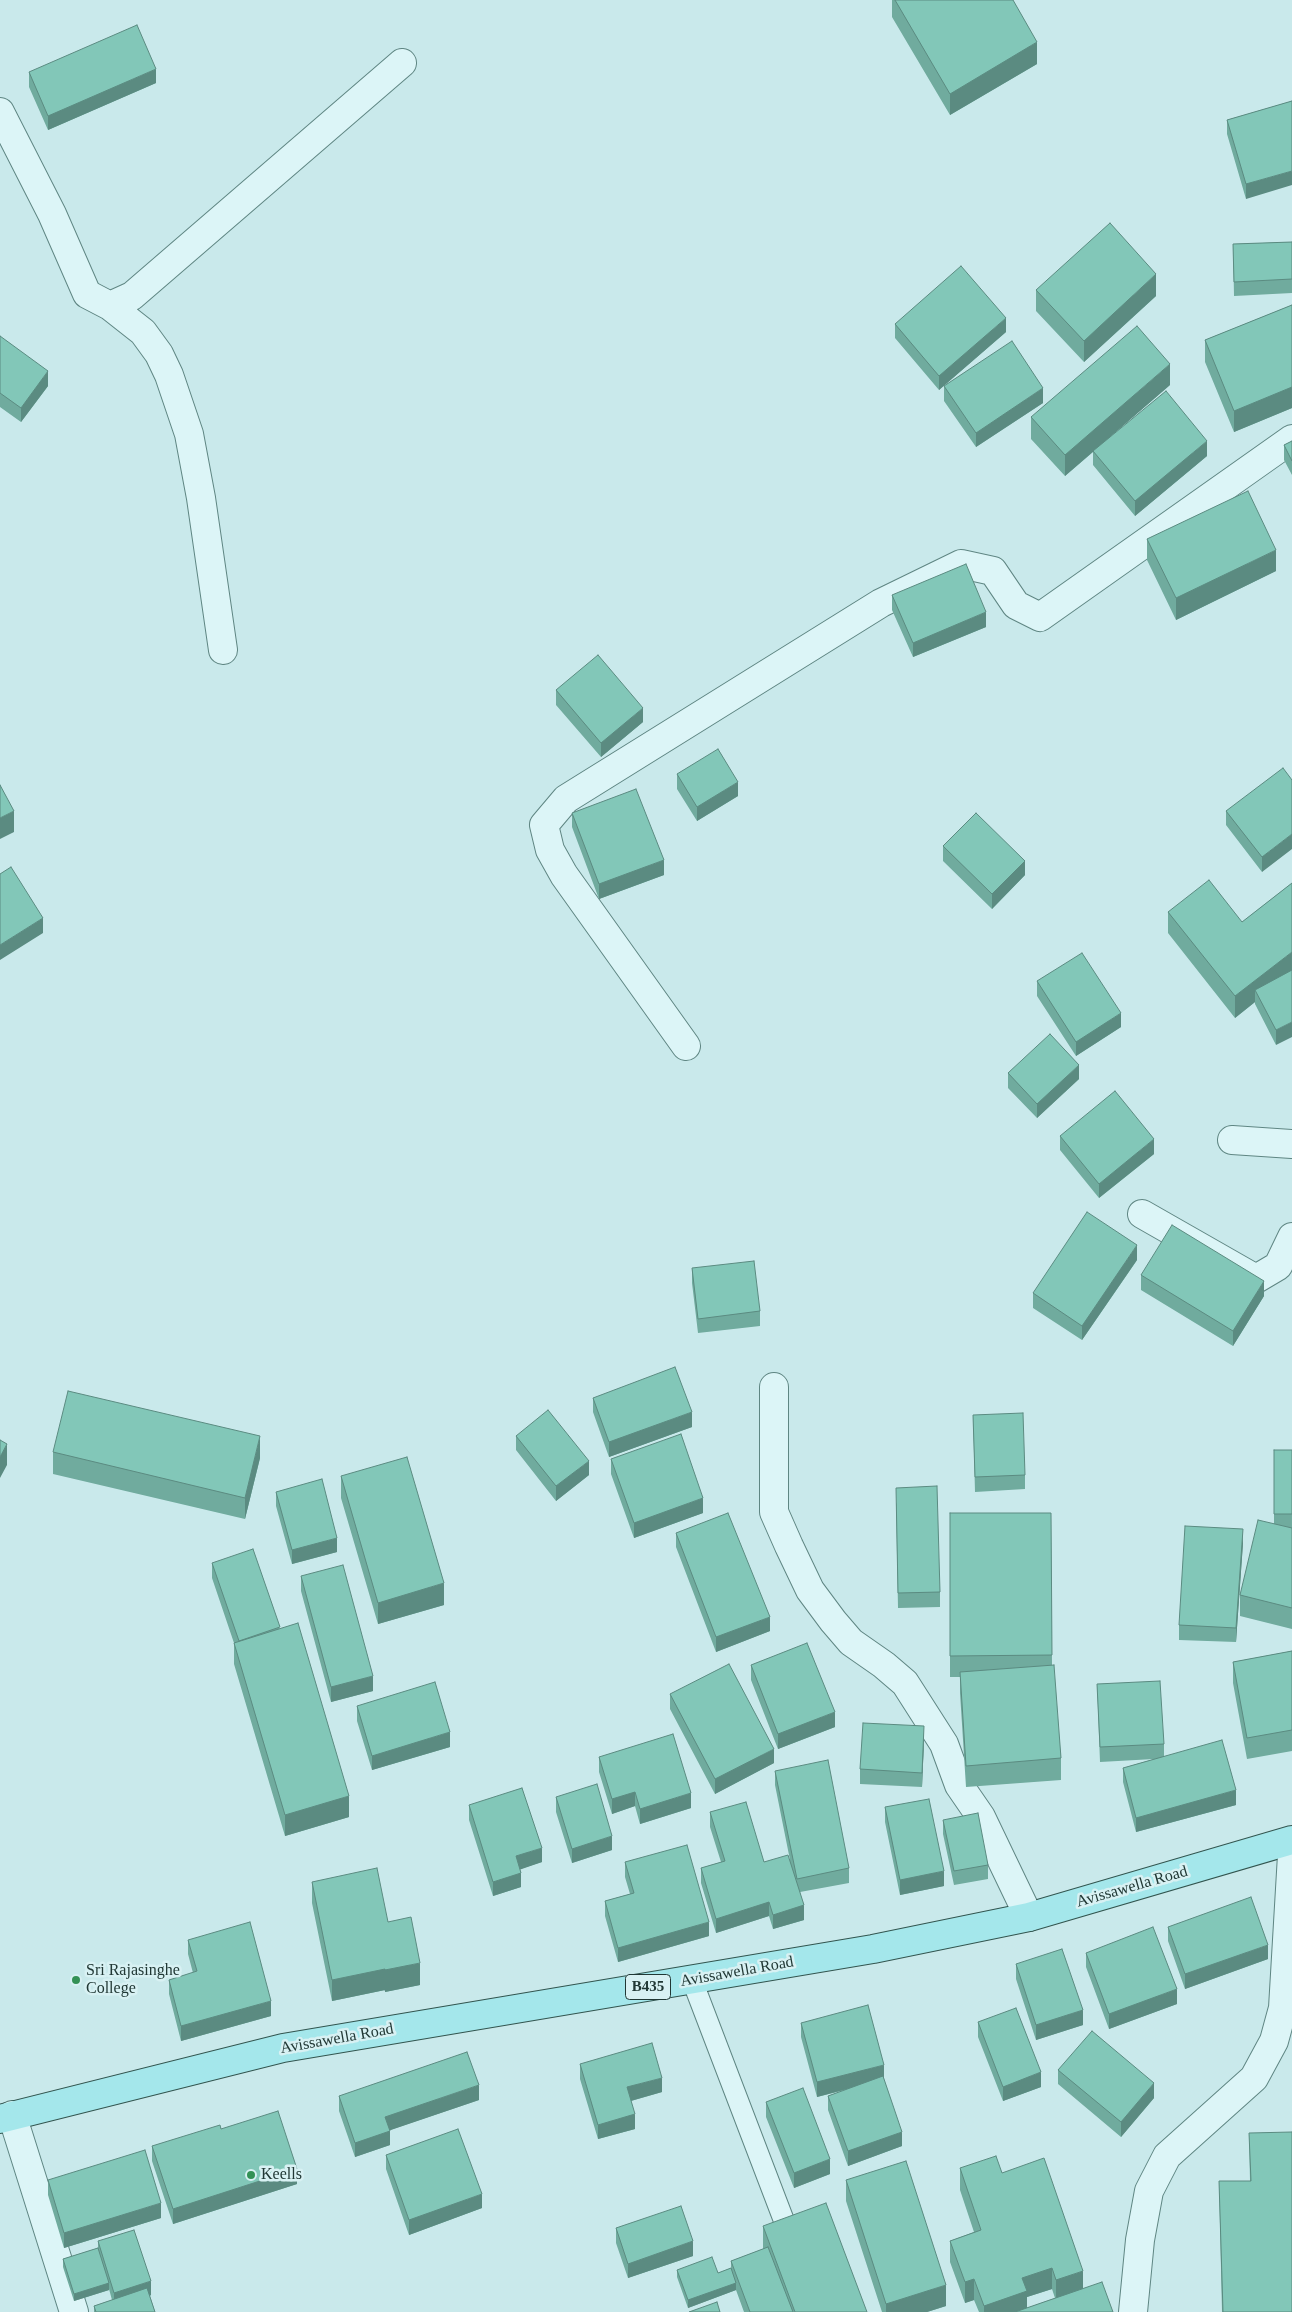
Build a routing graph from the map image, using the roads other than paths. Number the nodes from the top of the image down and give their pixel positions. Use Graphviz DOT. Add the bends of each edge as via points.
graph roads {
  1 [pos="402,63"];
  2 [pos="0,112"];
  3 [pos="110,306"];
  4 [pos="1292,439"];
  5 [pos="223,650"];
  6 [pos="686,1046"];
  7 [pos="1232,1140"];
  8 [pos="1292,1144"];
  9 [pos="1142,1214"];
  10 [pos="1292,1237"];
  11 [pos="774,1387"];
  12 [pos="1292,1840"];
  13 [pos="1292,1855"];
  14 [pos="1029,1917"];
  15 [pos="692,1980"];
  16 [pos="6,2117"];
  17 [pos="786,2226"];
  18 [pos="74,2312"];
  19 [pos="1133,2312"];
  1 -- 3 [label="street" via="132,296"];
  2 -- 3 [label="street" via="52,214 87,294"];
  3 -- 5 [label="street" via="143,332 159,354 189,434"];
  4 -- 6 [label="street" via="1040,617 1016,605 993,572 962,564 881,603 566,799 544,825 550,850 564,875"];
  7 -- 8 [label="street"];
  9 -- 10 [label="street" via="1256,1279 1278,1266"];
  11 -- 14 [label="street" via="774,1512 810,1590 851,1642 905,1683 944,1744 959,1785 981,1817"];
  12 -- 14 [label="main road, Avissawella Road / B435"];
  13 -- 19 [label="street" via="1283,2008 1274,2041 1254,2078 1168,2156 1150,2190 1140,2240"];
  14 -- 15 [label="main road, Avissawella Road / B435" via="873,1949"];
  15 -- 16 [label="main road, Avissawella Road / B435" via="283,2048"];
  15 -- 17 [label="lane"];
  16 -- 18 [label="street"];
}
